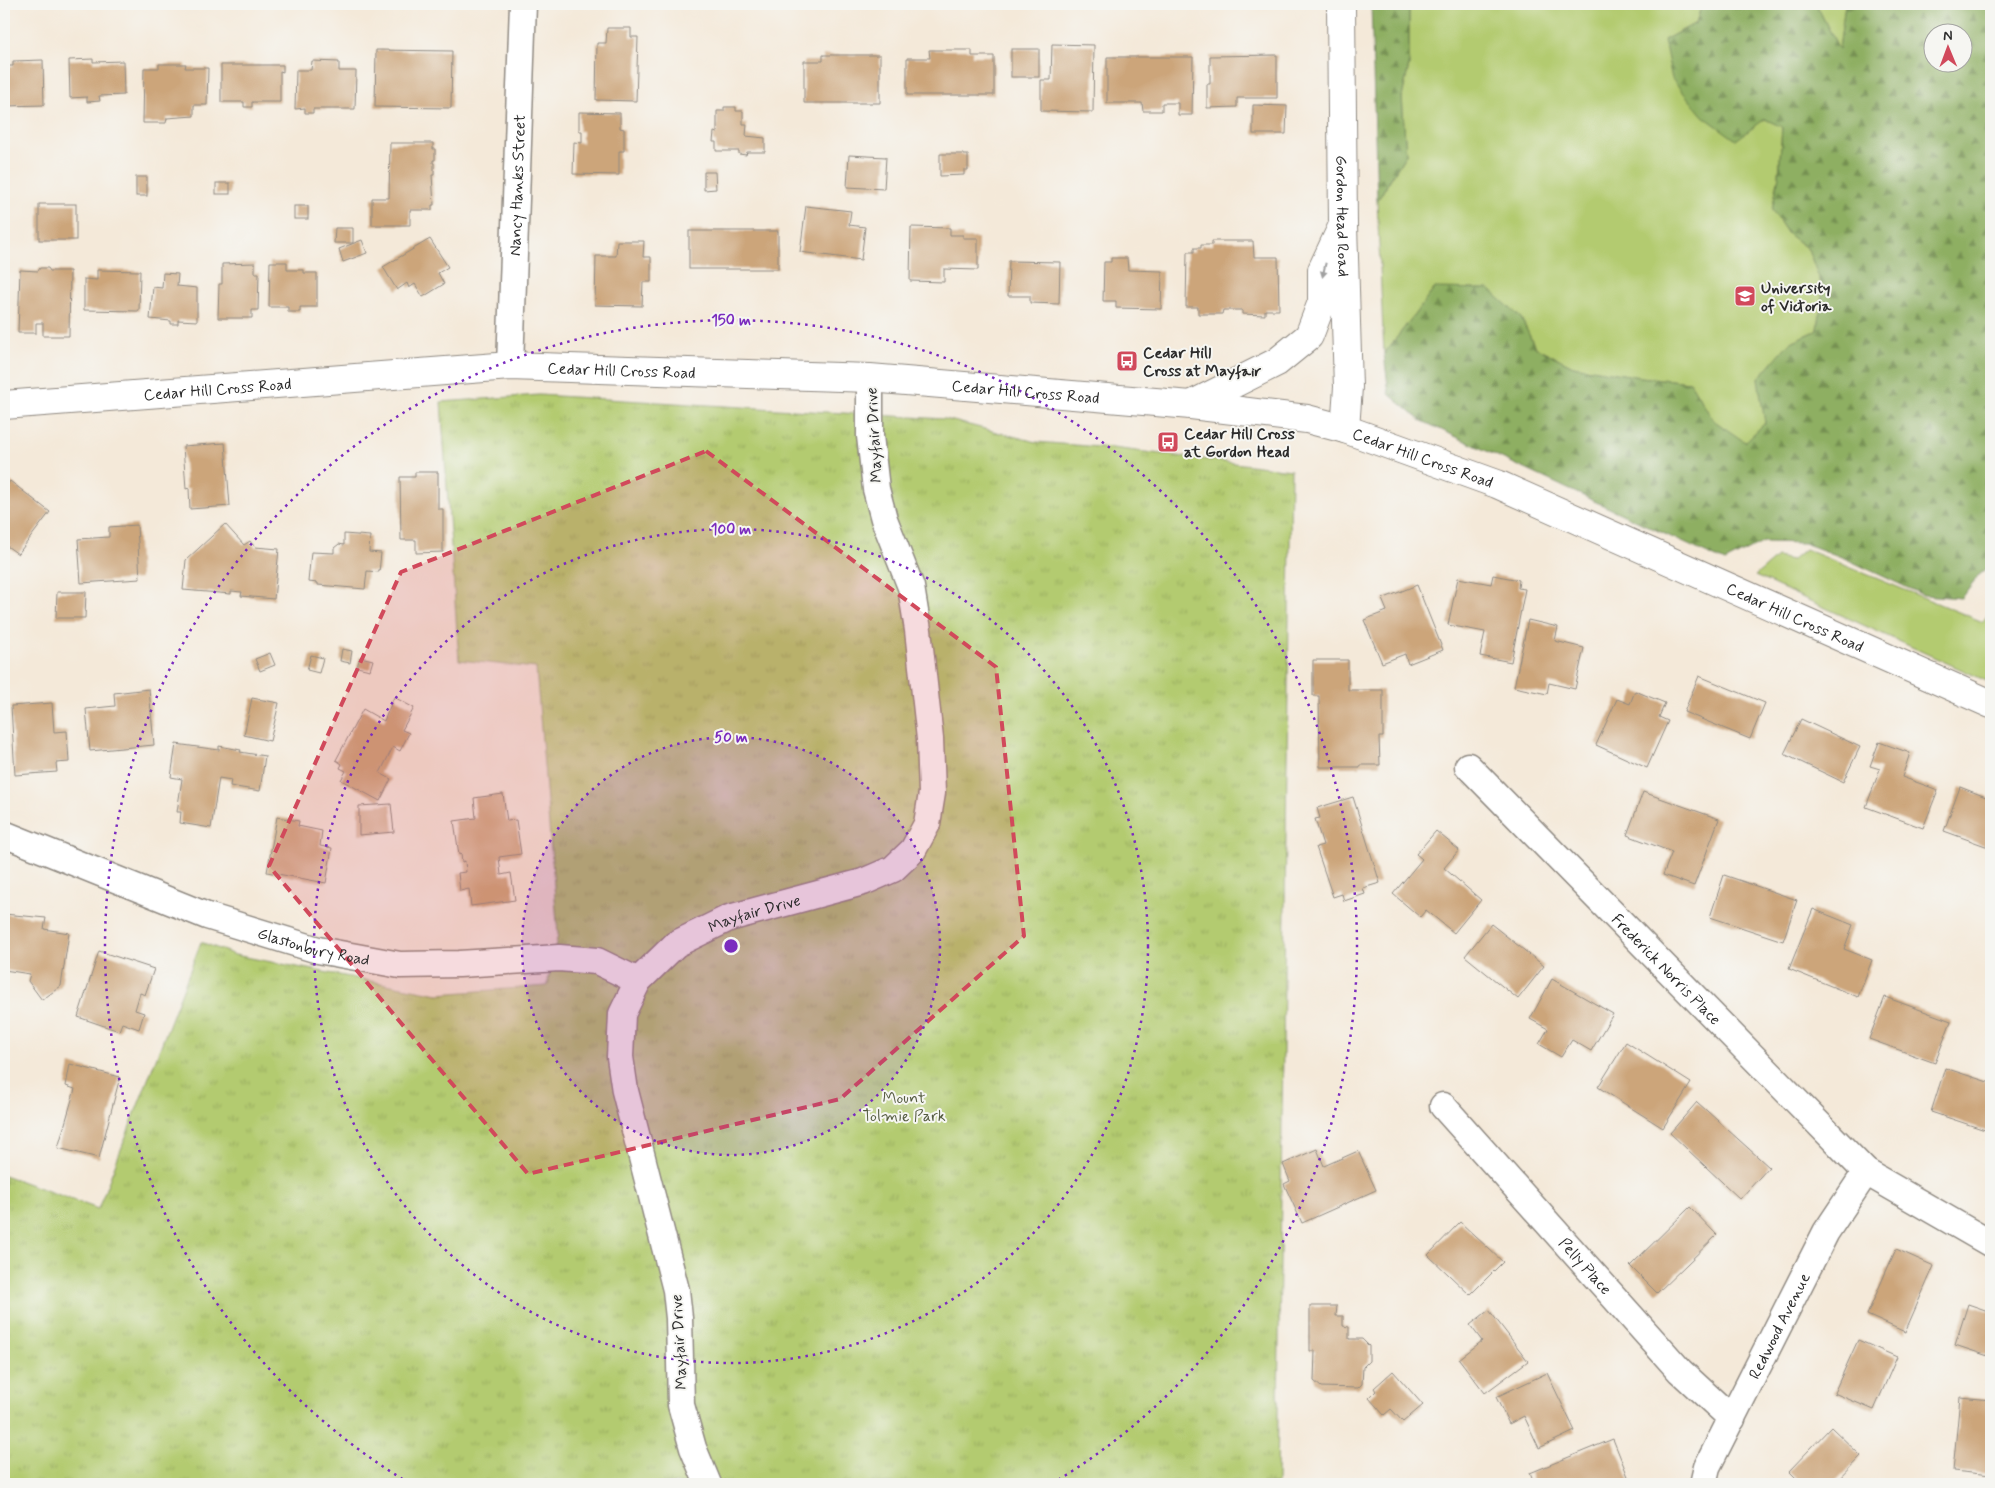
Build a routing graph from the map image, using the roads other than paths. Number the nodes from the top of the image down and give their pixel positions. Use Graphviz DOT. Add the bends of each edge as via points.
graph roads {
  1 [pos="523,4"];
  2 [pos="1341,4"];
  3 [pos="1343,225"];
  4 [pos="510,366"];
  5 [pos="870,378"];
  6 [pos="4,405"];
  7 [pos="1191,405"];
  8 [pos="1345,429"];
  9 [pos="1991,704"];
  10 [pos="1468,766"];
  11 [pos="4,834"];
  12 [pos="638,981"];
  13 [pos="1443,1106"];
  14 [pos="1866,1172"];
  15 [pos="1991,1244"];
  16 [pos="1732,1419"];
  17 [pos="708,1484"];
  18 [pos="1703,1484"];
  1 -- 4 [label="street, Nancy Hanks Street"];
  2 -- 3 [label="main road, Gordon Head Road"];
  3 -- 7 [label="main road, one-way" via="1322,270 1322,302 1309,336 1276,362"];
  3 -- 8 [label="main road, Gordon Head Road" via="1348,387"];
  4 -- 5 [label="main road, Cedar Hill Cross Road"];
  4 -- 6 [label="main road, Cedar Hill Cross Road"];
  5 -- 7 [label="main road, Cedar Hill Cross Road"];
  5 -- 12 [label="street, Mayfair Drive" via="870,436 876,489 884,519 911,587 918,630 930,739 932,793 926,824 913,850 893,869 863,882 729,918 676,944"];
  7 -- 8 [label="main road, Cedar Hill Cross Road" via="1307,419"];
  8 -- 9 [label="main road, Cedar Hill Cross Road" via="1497,484"];
  10 -- 14 [label="street, Frederick Norris Place"];
  11 -- 12 [label="street, Glastonbury Road" via="207,916 318,950 400,965 559,958 597,961"];
  12 -- 17 [label="street, Mayfair Drive" via="622,1014 620,1057 625,1092 676,1290 681,1405 693,1448"];
  13 -- 16 [label="street, Pelly Place" via="1680,1372"];
  14 -- 15 [label="street, Frederick Norris Place"];
  14 -- 16 [label="street, Redwood Avenue" via="1826,1232"];
  16 -- 18 [label="street, Redwood Avenue" via="1707,1467"];
}
